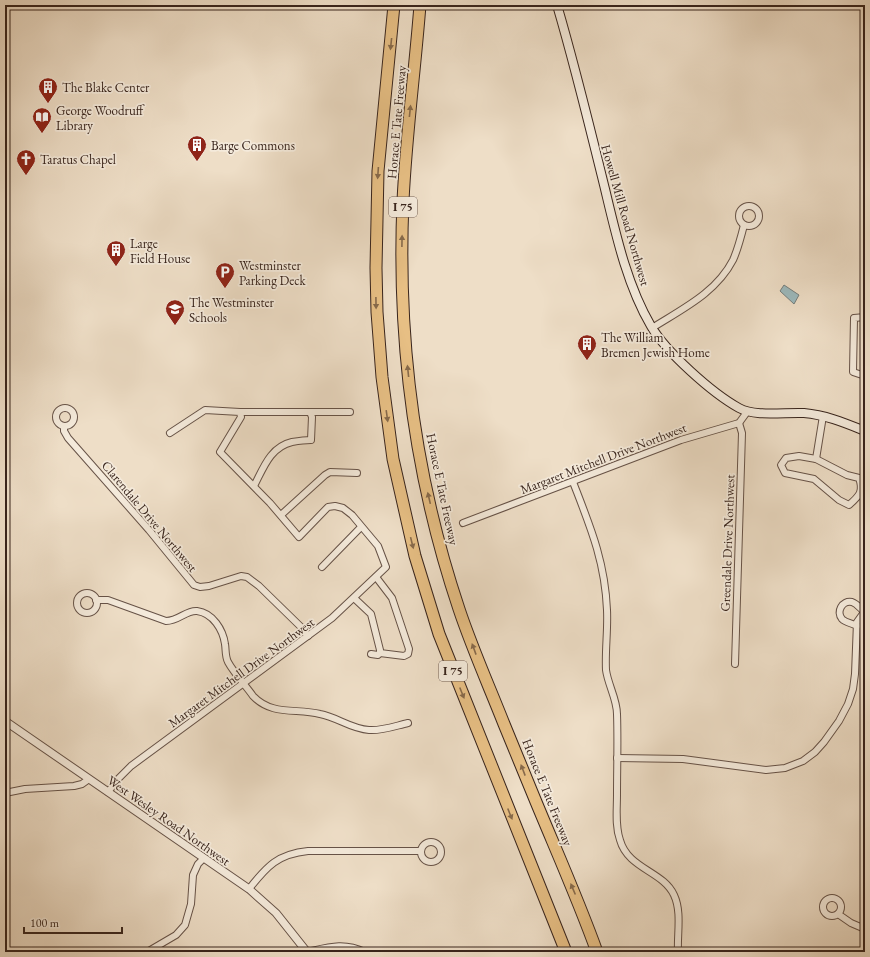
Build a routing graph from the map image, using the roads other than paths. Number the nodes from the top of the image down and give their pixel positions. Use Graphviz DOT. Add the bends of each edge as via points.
graph roads {
  1 [pos="394,5"];
  2 [pos="420,5"];
  3 [pos="556,5"];
  4 [pos="744,225"];
  5 [pos="865,317"];
  6 [pos="652,328"];
  7 [pos="865,376"];
  8 [pos="240,412"];
  9 [pos="310,412"];
  10 [pos="350,412"];
  11 [pos="747,412"];
  12 [pos="823,416"];
  13 [pos="739,423"];
  14 [pos="64,426"];
  15 [pos="865,431"];
  16 [pos="170,433"];
  17 [pos="816,459"];
  18 [pos="357,473"];
  19 [pos="573,482"];
  20 [pos="254,486"];
  21 [pos="281,515"];
  22 [pos="463,523"];
  23 [pos="362,527"];
  24 [pos="322,567"];
  25 [pos="376,577"];
  26 [pos="354,598"];
  27 [pos="96,600"];
  28 [pos="865,613"];
  29 [pos="857,626"];
  30 [pos="308,636"];
  31 [pos="380,653"];
  32 [pos="371,654"];
  33 [pos="735,664"];
  34 [pos="244,682"];
  35 [pos="5,721"];
  36 [pos="408,723"];
  37 [pos="617,758"];
  38 [pos="89,779"];
  39 [pos="108,792"];
  40 [pos="5,793"];
  41 [pos="421,851"];
  42 [pos="204,858"];
  43 [pos="249,889"];
  44 [pos="582,910"];
  45 [pos="838,914"];
  46 [pos="865,929"];
  47 [pos="147,952"];
  48 [pos="307,952"];
  49 [pos="365,952"];
  50 [pos="566,952"];
  51 [pos="597,952"];
  52 [pos="604,952"];
  53 [pos="678,952"];
  1 -- 50 [label="highway, Horace E Tate Freeway / I 75, one-way" via="378,171 376,268 382,377 395,466 415,556 439,634"];
  44 -- 2 [label="highway, Horace E Tate Freeway / I 75, one-way" via="476,656 433,519 421,465 408,374 402,245 406,150"];
  3 -- 6 [label="main road, Howell Mill Road Northwest" via="569,45 621,252 634,291"];
  4 -- 6 [label="street" via="733,260 718,281 703,296"];
  5 -- 7 [label="street" via="854,318 853,372"];
  6 -- 11 [label="main road, Howell Mill Road Northwest" via="696,376"];
  8 -- 9 [label="street"];
  8 -- 16 [label="street" via="205,410"];
  8 -- 20 [label="street" via="241,417 220,452"];
  9 -- 10 [label="street"];
  9 -- 20 [label="street" via="311,440 292,442 279,447 272,454"];
  11 -- 12 [label="main road, Howell Mill Road Northwest"];
  11 -- 13 [label="street"];
  12 -- 15 [label="main road, Howell Mill Road Northwest"];
  12 -- 17 [label="street"];
  13 -- 19 [label="street, Margaret Mitchell Drive Northwest" via="681,440"];
  13 -- 33 [label="street, Greendale Drive Northwest" via="742,433"];
  14 -- 30 [label="street, Clarendale Drive Northwest" via="68,438 194,585 209,586 241,576 247,577"];
  17 -- 17 [label="street" via="858,478 862,486 859,497 849,505 814,479 785,473 781,465 786,458 799,456"];
  18 -- 21 [label="street" via="330,472"];
  19 -- 22 [label="street, Margaret Mitchell Drive Northwest"];
  19 -- 37 [label="street" via="595,540 603,570 607,610 606,669 617,712"];
  20 -- 21 [label="street"];
  21 -- 23 [label="street" via="299,537 328,507 342,508"];
  23 -- 24 [label="street"];
  23 -- 25 [label="street, Margaret Mitchell Drive Northwest" via="378,546 386,567"];
  25 -- 26 [label="street, Margaret Mitchell Drive Northwest"];
  25 -- 31 [label="street" via="392,598 409,649 408,654 404,656"];
  26 -- 30 [label="street, Margaret Mitchell Drive Northwest" via="333,618"];
  26 -- 31 [label="street" via="370,614"];
  27 -- 34 [label="street" via="108,600 166,621 173,621 189,612 198,611 209,616 218,624 224,635 229,663"];
  28 -- 29 [label="street" via="859,618"];
  28 -- 29 [label="street" via="853,602 846,602 841,606 842,619"];
  29 -- 37 [label="street" via="856,674 848,704 824,742 803,761 785,768 766,770 683,759"];
  30 -- 34 [label="street, Margaret Mitchell Drive Northwest"];
  31 -- 32 [label="street"];
  34 -- 36 [label="street" via="258,701 276,710 319,714 367,730"];
  34 -- 39 [label="street, Margaret Mitchell Drive Northwest" via="131,766"];
  35 -- 38 [label="street, West Wesley Road Northwest"];
  37 -- 53 [label="street" via="617,819 620,841 630,858 670,889 677,906"];
  38 -- 39 [label="street, West Wesley Road Northwest"];
  38 -- 40 [label="street" via="74,786"];
  39 -- 42 [label="street, West Wesley Road Northwest"];
  41 -- 43 [label="street" via="296,852 270,864"];
  42 -- 43 [label="street, West Wesley Road Northwest"];
  42 -- 47 [label="street" via="193,875 191,904 185,925 176,935"];
  43 -- 48 [label="street, West Wesley Road Northwest" via="276,914"];
  44 -- 51 [label="highway, Horace E Tate Freeway / I 75"];
  44 -- 52 [label="highway"];
  45 -- 46 [label="street"];
  48 -- 49 [label="street" via="338,945"];
}
